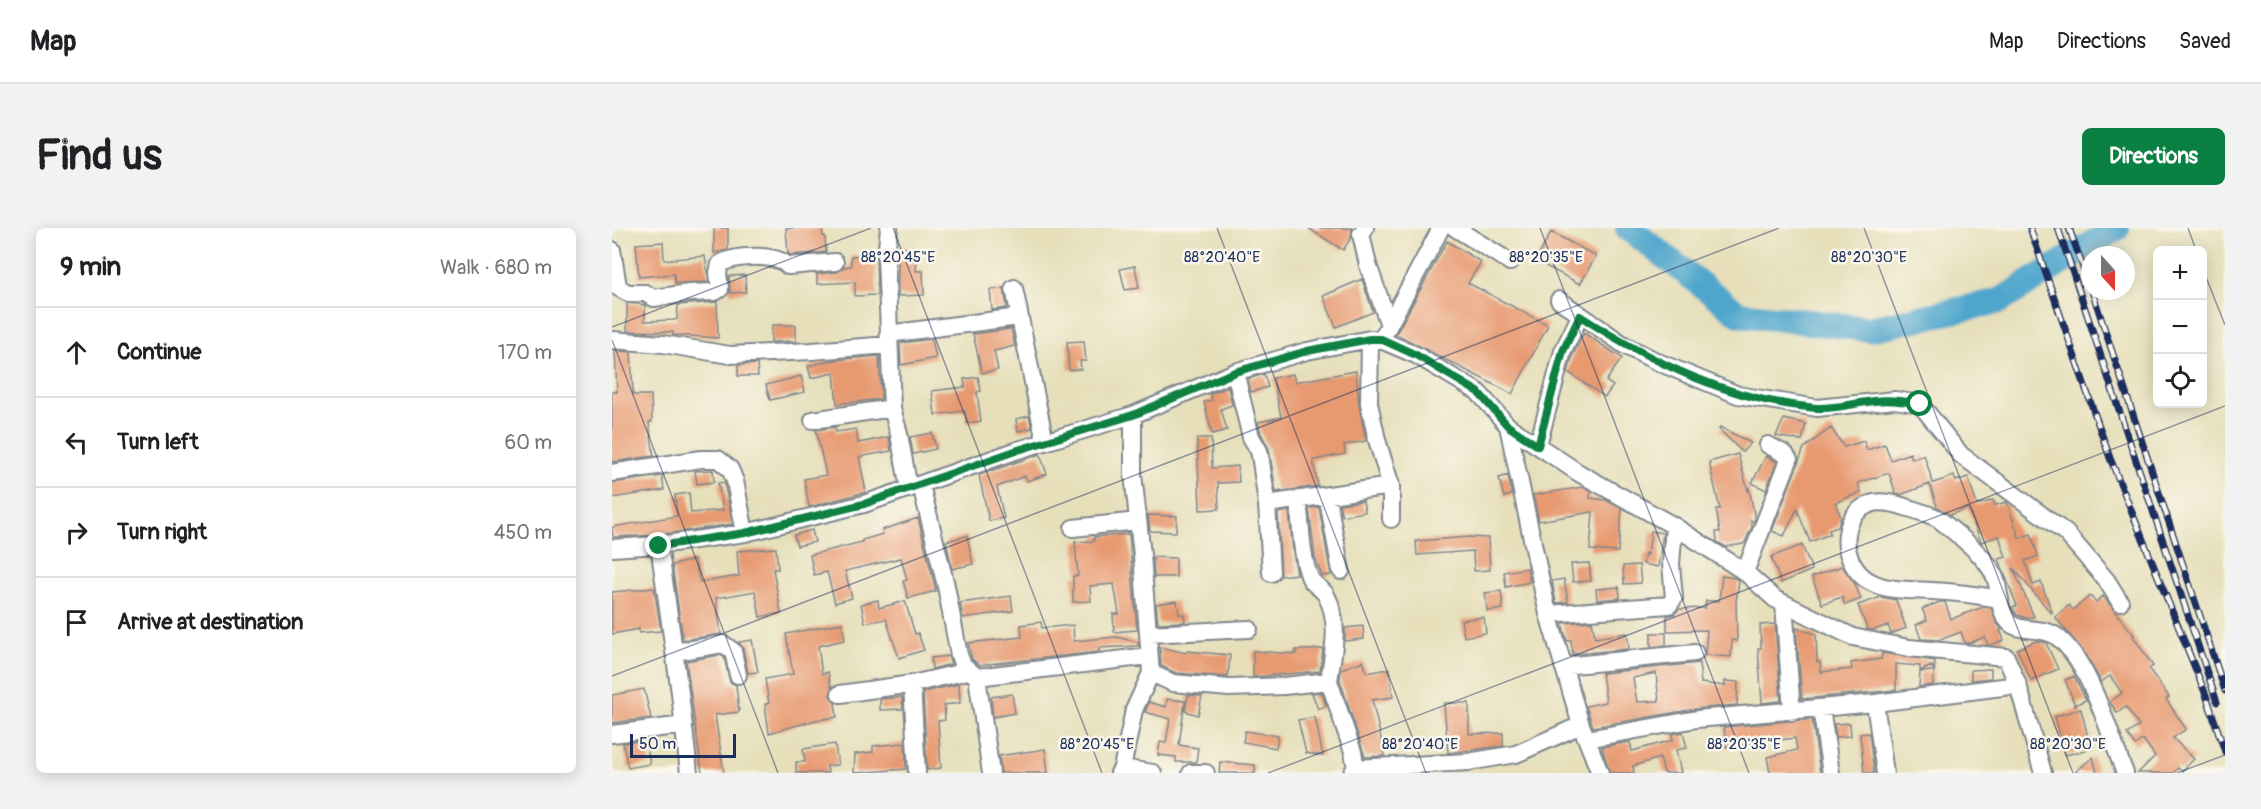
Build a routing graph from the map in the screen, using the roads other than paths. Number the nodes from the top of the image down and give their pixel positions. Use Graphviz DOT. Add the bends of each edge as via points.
graph roads {
  1 [pos="889,228"];
  2 [pos="1365,228"];
  3 [pos="1441,228"];
  4 [pos="1455,228"];
  5 [pos="612,250"];
  6 [pos="835,262"];
  7 [pos="1510,262"];
  8 [pos="615,285"];
  9 [pos="1014,288"];
  10 [pos="1559,300"];
  11 [pos="1580,316"];
  12 [pos="1019,317"];
  13 [pos="1380,334"];
  14 [pos="612,340"];
  15 [pos="888,340"];
  16 [pos="1235,372"];
  17 [pos="892,408"];
  18 [pos="1133,415"];
  19 [pos="813,420"];
  20 [pos="1508,426"];
  21 [pos="1045,442"];
  22 [pos="1768,445"];
  23 [pos="1538,446"];
  24 [pos="612,473"];
  25 [pos="1391,486"];
  26 [pos="915,487"];
  27 [pos="1327,495"];
  28 [pos="1298,500"];
  29 [pos="1267,504"];
  30 [pos="1391,519"];
  31 [pos="1138,521"];
  32 [pos="1674,526"];
  33 [pos="1073,528"];
  34 [pos="745,533"];
  35 [pos="659,546"];
  36 [pos="612,548"];
  37 [pos="1341,571"];
  38 [pos="1745,572"];
  39 [pos="1271,573"];
  40 [pos="2000,599"];
  41 [pos="2120,602"];
  42 [pos="1784,604"];
  43 [pos="1548,614"];
  44 [pos="1249,629"];
  45 [pos="1148,634"];
  46 [pos="675,652"];
  47 [pos="1695,652"];
  48 [pos="1149,656"];
  49 [pos="1563,666"];
  50 [pos="1151,673"];
  51 [pos="973,674"];
  52 [pos="738,675"];
  53 [pos="1329,681"];
  54 [pos="912,684"];
  55 [pos="2018,685"];
  56 [pos="840,694"];
  57 [pos="1875,703"];
  58 [pos="1821,708"];
  59 [pos="1792,712"];
  60 [pos="684,725"];
  61 [pos="1584,732"];
  62 [pos="612,734"];
  63 [pos="1120,770"];
  64 [pos="1354,771"];
  65 [pos="689,773"];
  66 [pos="917,773"];
  67 [pos="991,773"];
  68 [pos="1153,773"];
  69 [pos="1191,773"];
  70 [pos="1206,773"];
  71 [pos="1600,773"];
  72 [pos="1831,773"];
  73 [pos="1884,773"];
  74 [pos="2043,773"];
  75 [pos="2124,773"];
  1 -- 15 [label="street"];
  2 -- 13 [label="street" via="1361,234"];
  3 -- 13 [label="street"];
  4 -- 7 [label="street"];
  5 -- 8 [label="street"];
  6 -- 8 [label="street" via="788,266 783,260 768,258 726,260 720,264 720,289 715,292 654,298 645,293 628,293"];
  9 -- 12 [label="street"];
  10 -- 11 [label="street"];
  11 -- 23 [label="street" via="1563,351"];
  11 -- 41 [label="street" via="1624,345 1738,395 1817,408 1895,400 1920,404 1961,455 2066,533 2108,581"];
  12 -- 15 [label="street"];
  12 -- 21 [label="street"];
  13 -- 16 [label="street"];
  13 -- 20 [label="street" via="1478,392"];
  13 -- 25 [label="street" via="1369,402"];
  14 -- 15 [label="street" via="730,355 812,351"];
  15 -- 17 [label="street"];
  16 -- 18 [label="street"];
  16 -- 29 [label="street" via="1251,436 1259,451"];
  17 -- 19 [label="street"];
  17 -- 26 [label="street"];
  18 -- 21 [label="street"];
  18 -- 31 [label="street"];
  20 -- 23 [label="street"];
  20 -- 43 [label="street"];
  21 -- 26 [label="street"];
  22 -- 38 [label="street" via="1789,460"];
  23 -- 32 [label="street"];
  24 -- 34 [label="street" via="718,459 730,469 735,481"];
  25 -- 27 [label="street"];
  25 -- 30 [label="street"];
  26 -- 34 [label="street"];
  26 -- 51 [label="street" via="946,586 959,655"];
  27 -- 28 [label="street"];
  27 -- 37 [label="street"];
  28 -- 29 [label="street"];
  28 -- 53 [label="street" via="1310,580 1324,592 1336,630"];
  29 -- 39 [label="street"];
  31 -- 33 [label="street"];
  31 -- 45 [label="street"];
  32 -- 38 [label="street"];
  32 -- 43 [label="street" via="1674,598 1669,605"];
  34 -- 35 [label="street"];
  35 -- 36 [label="street"];
  35 -- 46 [label="street"];
  38 -- 42 [label="street"];
  40 -- 40 [label="street" via="1876,585 1862,577 1847,552 1846,533 1855,514 1871,504 1893,503 1937,518 1984,559 1995,576"];
  40 -- 75 [label="street" via="2008,622 2055,635 2071,650 2087,675"];
  42 -- 55 [label="street" via="1853,637 1909,648 2006,657"];
  42 -- 59 [label="street"];
  43 -- 49 [label="street"];
  44 -- 45 [label="street"];
  45 -- 48 [label="street"];
  46 -- 52 [label="street" via="723,644 733,651"];
  46 -- 60 [label="street"];
  47 -- 49 [label="street"];
  48 -- 50 [label="street"];
  48 -- 51 [label="street"];
  49 -- 61 [label="street"];
  50 -- 53 [label="street" via="1173,683 1229,688"];
  50 -- 63 [label="street" via="1134,710"];
  51 -- 54 [label="street"];
  51 -- 67 [label="street"];
  53 -- 64 [label="street" via="1353,752"];
  54 -- 56 [label="street"];
  54 -- 66 [label="street"];
  55 -- 57 [label="street"];
  55 -- 74 [label="street"];
  57 -- 58 [label="street"];
  57 -- 73 [label="street"];
  58 -- 59 [label="street"];
  58 -- 72 [label="street"];
  59 -- 61 [label="street"];
  60 -- 62 [label="street"];
  60 -- 65 [label="street"];
  61 -- 64 [label="street" via="1516,754"];
  61 -- 71 [label="street"];
  63 -- 68 [label="street"];
  69 -- 70 [label="street"];
}
